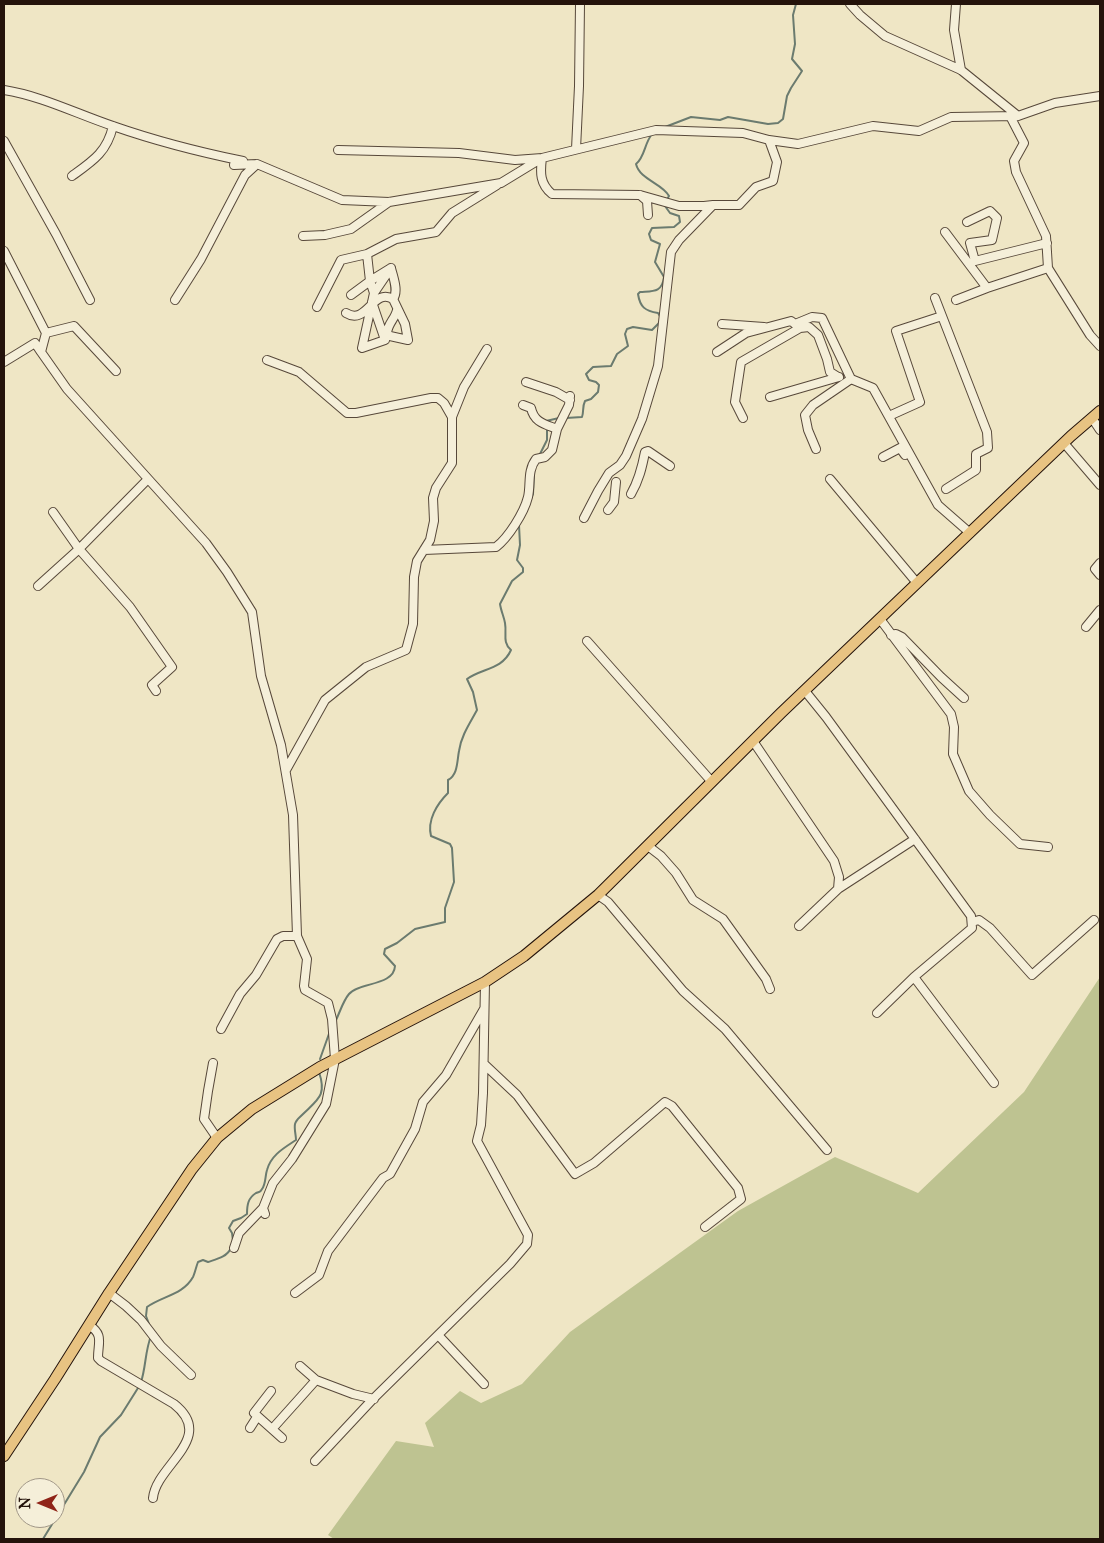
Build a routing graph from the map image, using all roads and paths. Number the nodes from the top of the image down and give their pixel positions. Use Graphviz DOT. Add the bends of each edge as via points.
graph roads {
  1 [pos="580,4"];
  2 [pos="850,4"];
  3 [pos="956,4"];
  4 [pos="961,70"];
  5 [pos="4,90"];
  6 [pos="1100,96"];
  7 [pos="1014,116"];
  8 [pos="113,126"];
  9 [pos="4,140"];
  10 [pos="769,140"];
  11 [pos="576,149"];
  12 [pos="338,150"];
  13 [pos="542,158"];
  14 [pos="234,164"];
  15 [pos="257,164"];
  16 [pos="72,176"];
  17 [pos="501,182"];
  18 [pos="640,195"];
  19 [pos="388,202"];
  20 [pos="713,205"];
  21 [pos="648,215"];
  22 [pos="967,222"];
  23 [pos="945,232"];
  24 [pos="303,236"];
  25 [pos="1047,243"];
  26 [pos="4,251"];
  27 [pos="366,254"];
  28 [pos="391,268"];
  29 [pos="1048,268"];
  30 [pos="370,281"];
  31 [pos="987,288"];
  32 [pos="374,293"];
  33 [pos="351,295"];
  34 [pos="935,298"];
  35 [pos="393,299"];
  36 [pos="90,300"];
  37 [pos="175,300"];
  38 [pos="956,300"];
  39 [pos="372,302"];
  40 [pos="317,307"];
  41 [pos="398,310"];
  42 [pos="346,313"];
  43 [pos="942,316"];
  44 [pos="722,324"];
  45 [pos="771,327"];
  46 [pos="46,333"];
  47 [pos="1100,346"];
  48 [pos="487,349"];
  49 [pos="41,352"];
  50 [pos="717,352"];
  51 [pos="267,360"];
  52 [pos="4,362"];
  53 [pos="116,371"];
  54 [pos="838,377"];
  55 [pos="850,377"];
  56 [pos="526,382"];
  57 [pos="770,396"];
  58 [pos="523,405"];
  59 [pos="1096,414"];
  60 [pos="889,416"];
  61 [pos="452,417"];
  62 [pos="744,418"];
  63 [pos="557,429"];
  64 [pos="1100,430"];
  65 [pos="1064,443"];
  66 [pos="816,449"];
  67 [pos="883,457"];
  68 [pos="670,466"];
  69 [pos="148,479"];
  70 [pos="830,479"];
  71 [pos="616,482"];
  72 [pos="1100,485"];
  73 [pos="946,489"];
  74 [pos="631,494"];
  75 [pos="933,497"];
  76 [pos="608,510"];
  77 [pos="53,512"];
  78 [pos="584,518"];
  79 [pos="970,533"];
  80 [pos="79,549"];
  81 [pos="424,550"];
  82 [pos="1100,563"];
  83 [pos="1100,575"];
  84 [pos="917,583"];
  85 [pos="38,586"];
  86 [pos="1100,610"];
  87 [pos="880,619"];
  88 [pos="1086,627"];
  89 [pos="891,635"];
  90 [pos="587,641"];
  91 [pos="156,691"];
  92 [pos="805,691"];
  93 [pos="964,698"];
  94 [pos="753,741"];
  95 [pos="286,770"];
  96 [pos="712,782"];
  97 [pos="915,839"];
  98 [pos="648,846"];
  99 [pos="1048,847"];
  100 [pos="838,888"];
  101 [pos="598,895"];
  102 [pos="1094,920"];
  103 [pos="972,922"];
  104 [pos="799,926"];
  105 [pos="297,936"];
  106 [pos="914,977"];
  107 [pos="485,982"];
  108 [pos="770,989"];
  109 [pos="485,1007"];
  110 [pos="877,1013"];
  111 [pos="221,1029"];
  112 [pos="335,1059"];
  113 [pos="213,1063"];
  114 [pos="484,1064"];
  115 [pos="994,1083"];
  116 [pos="217,1138"];
  117 [pos="827,1150"];
  118 [pos="705,1227"];
  119 [pos="234,1248"];
  120 [pos="109,1293"];
  121 [pos="295,1293"];
  122 [pos="89,1325"];
  123 [pos="439,1336"];
  124 [pos="300,1366"];
  125 [pos="191,1375"];
  126 [pos="316,1380"];
  127 [pos="484,1384"];
  128 [pos="271,1391"];
  129 [pos="374,1399"];
  130 [pos="258,1416"];
  131 [pos="250,1428"];
  132 [pos="273,1428"];
  133 [pos="282,1438"];
  134 [pos="4,1456"];
  135 [pos="315,1462"];
  136 [pos="153,1498"];
  1 -- 11 [label="street"];
  2 -- 4 [label="street" via="885,36"];
  3 -- 4 [label="street" via="954,30"];
  4 -- 7 [label="street"];
  5 -- 8 [label="street" via="22,93"];
  6 -- 7 [label="street" via="1055,103"];
  7 -- 10 [label="street" via="951,117 919,131 873,126 798,144"];
  7 -- 25 [label="street" via="1024,143 1014,161 1016,172"];
  8 -- 15 [label="street" via="174,146"];
  8 -- 16 [label="street" via="110,141 93,161"];
  9 -- 36 [label="street"];
  10 -- 11 [label="street" via="743,133 656,130"];
  10 -- 20 [label="street" via="777,162 773,182 756,187 739,205"];
  11 -- 13 [label="street"];
  12 -- 13 [label="street" via="459,153 515,160"];
  13 -- 17 [label="street"];
  13 -- 18 [label="street" via="540,174 552,194"];
  14 -- 15 [label="street"];
  15 -- 19 [label="street" via="342,200"];
  15 -- 37 [label="street" via="245,175 201,259"];
  17 -- 19 [label="street"];
  17 -- 27 [label="street" via="452,213 436,232 396,240"];
  18 -- 20 [label="street" via="678,206"];
  18 -- 21 [label="street" via="647,201"];
  19 -- 24 [label="street" via="351,229"];
  20 -- 78 [label="street" via="671,252 658,366 642,419 626,456 609,473"];
  22 -- 25 [label="street" via="990,211 997,218 992,240 970,243 975,261"];
  23 -- 31 [label="street"];
  25 -- 29 [label="street"];
  26 -- 46 [label="street"];
  27 -- 30 [label="street"];
  27 -- 40 [label="street" via="342,260"];
  28 -- 30 [label="street"];
  28 -- 32 [label="street"];
  28 -- 35 [label="street" via="396,292"];
  29 -- 31 [label="street"];
  29 -- 47 [label="street"];
  30 -- 32 [label="street"];
  30 -- 33 [label="street"];
  31 -- 38 [label="street"];
  32 -- 39 [label="street"];
  34 -- 43 [label="street"];
  35 -- 39 [label="street" via="384,297"];
  35 -- 41 [label="street"];
  39 -- 39 [label="street" via="370,316 362,348 385,340"];
  39 -- 42 [label="street" via="357,316"];
  43 -- 60 [label="street" via="896,331 920,402"];
  43 -- 73 [label="street" via="987,432 988,448 976,454 976,470"];
  44 -- 45 [label="street"];
  45 -- 50 [label="street" via="746,333"];
  45 -- 55 [label="street" via="795,324 812,317 822,318"];
  46 -- 49 [label="street"];
  46 -- 53 [label="street" via="74,326"];
  48 -- 61 [label="street" via="464,387"];
  49 -- 52 [label="street" via="35,343"];
  49 -- 69 [label="street" via="67,389"];
  51 -- 61 [label="street" via="299,372 347,412 438,398"];
  54 -- 55 [label="street"];
  54 -- 57 [label="street"];
  54 -- 62 [label="street" via="830,372 818,335 809,327 800,328 741,362 735,402"];
  55 -- 60 [label="street" via="873,388"];
  55 -- 66 [label="street" via="805,415"];
  56 -- 63 [label="street" via="570,398 570,405"];
  58 -- 63 [label="street" via="531,408 539,422"];
  59 -- 64 [label="street"];
  59 -- 65 [label="main road"];
  60 -- 75 [label="street"];
  61 -- 81 [label="street" via="452,463 436,488 434,521"];
  63 -- 81 [label="street" via="549,454 532,464 528,500 505,540 496,547"];
  65 -- 72 [label="street"];
  65 -- 79 [label="main road"];
  67 -- 75 [label="street" via="902,449 928,497"];
  68 -- 74 [label="street" via="645,452 642,469"];
  69 -- 80 [label="street"];
  69 -- 95 [label="street" via="206,543 252,612 261,676"];
  70 -- 84 [label="street"];
  71 -- 76 [label="street" via="614,502"];
  75 -- 79 [label="street"];
  77 -- 80 [label="street"];
  79 -- 84 [label="main road"];
  80 -- 85 [label="street"];
  80 -- 91 [label="street" via="130,607 172,667 152,685"];
  81 -- 95 [label="street" via="417,561 414,577 413,624 406,650 366,667 324,700"];
  82 -- 83 [label="street" via="1095,569"];
  84 -- 87 [label="main road"];
  86 -- 88 [label="street"];
  87 -- 89 [label="street"];
  87 -- 92 [label="main road"];
  89 -- 93 [label="street" via="902,637"];
  89 -- 99 [label="street" via="951,714 953,754 969,791 1020,844"];
  90 -- 96 [label="street"];
  92 -- 94 [label="main road"];
  92 -- 97 [label="street"];
  94 -- 96 [label="main road"];
  94 -- 100 [label="street" via="834,860 840,877"];
  95 -- 105 [label="street" via="293,815"];
  96 -- 98 [label="main road"];
  97 -- 100 [label="street"];
  97 -- 103 [label="street" via="971,916"];
  98 -- 101 [label="main road"];
  98 -- 108 [label="street" via="662,856 693,900 723,919"];
  100 -- 104 [label="street"];
  101 -- 107 [label="main road" via="524,956"];
  101 -- 117 [label="street" via="608,902 683,991 725,1029"];
  102 -- 103 [label="street" via="1032,975 990,928 979,920"];
  103 -- 106 [label="street" via="972,928"];
  105 -- 111 [label="street" via="284,936 278,940 240,994"];
  105 -- 112 [label="street" via="306,959 305,990 328,1003"];
  106 -- 110 [label="street"];
  106 -- 115 [label="street"];
  107 -- 109 [label="street"];
  107 -- 112 [label="main road"];
  109 -- 114 [label="street"];
  109 -- 121 [label="street" via="446,1075 423,1102 416,1129 390,1174 383,1178 328,1251 319,1275"];
  112 -- 116 [label="main road" via="252,1109"];
  112 -- 119 [label="street" via="326,1104 292,1159 272,1183 264,1211 240,1233"];
  113 -- 116 [label="street" via="204,1119"];
  114 -- 118 [label="street" via="517,1095 575,1174 594,1163 665,1102 672,1106 738,1188 741,1199"];
  114 -- 123 [label="street" via="481,1125 477,1141 528,1239 510,1264"];
  116 -- 120 [label="main road" via="192,1169"];
  120 -- 122 [label="main road"];
  120 -- 125 [label="street" via="140,1320"];
  122 -- 134 [label="main road"];
  122 -- 136 [label="street" via="97,1330 101,1361 174,1404 185,1412 190,1424 187,1439 158,1484"];
  123 -- 127 [label="street"];
  123 -- 129 [label="street"];
  124 -- 126 [label="street"];
  126 -- 129 [label="street"];
  126 -- 132 [label="street"];
  128 -- 130 [label="street" via="254,1413"];
  129 -- 135 [label="street"];
  130 -- 131 [label="street"];
  130 -- 132 [label="street"];
  132 -- 133 [label="street"];
}
